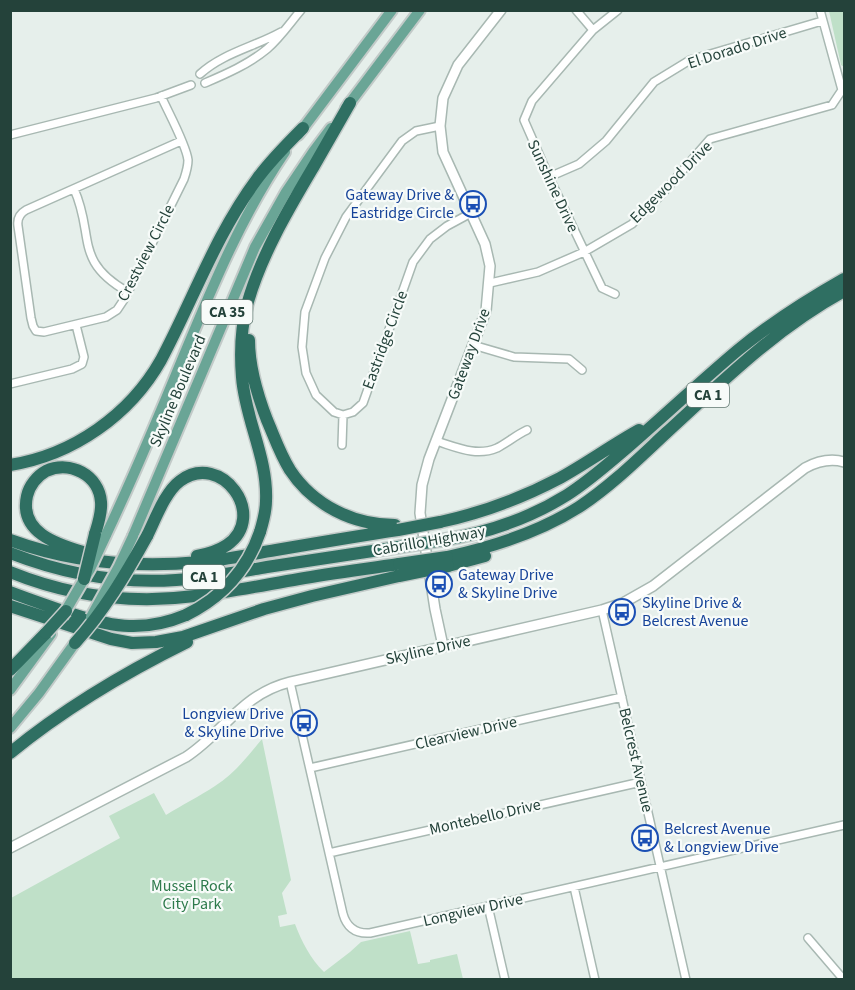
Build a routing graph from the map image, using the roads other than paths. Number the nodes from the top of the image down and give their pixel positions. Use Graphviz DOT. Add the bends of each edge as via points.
graph roads {
  1 [pos="302,10"];
  2 [pos="392,10"];
  3 [pos="420,10"];
  4 [pos="501,10"];
  5 [pos="576,10"];
  6 [pos="618,10"];
  7 [pos="820,10"];
  8 [pos="822,21"];
  9 [pos="289,24"];
  10 [pos="593,30"];
  11 [pos="200,74"];
  12 [pos="205,83"];
  13 [pos="191,85"];
  14 [pos="161,96"];
  15 [pos="350,103"];
  16 [pos="440,126"];
  17 [pos="303,128"];
  18 [pos="10,135"];
  19 [pos="181,141"];
  20 [pos="549,177"];
  21 [pos="74,189"];
  22 [pos="471,213"];
  23 [pos="584,252"];
  24 [pos="258,276"];
  25 [pos="844,279"];
  26 [pos="490,283"];
  27 [pos="844,291"];
  28 [pos="128,292"];
  29 [pos="615,294"];
  30 [pos="76,325"];
  31 [pos="473,345"];
  32 [pos="582,369"];
  33 [pos="10,384"];
  34 [pos="343,415"];
  35 [pos="663,417"];
  36 [pos="526,430"];
  37 [pos="436,441"];
  38 [pos="342,446"];
  39 [pos="844,462"];
  40 [pos="10,465"];
  41 [pos="398,527"];
  42 [pos="101,534"];
  43 [pos="10,540"];
  44 [pos="10,553"];
  45 [pos="127,564"];
  46 [pos="147,564"];
  47 [pos="399,570"];
  48 [pos="10,573"];
  49 [pos="84,579"];
  50 [pos="10,592"];
  51 [pos="10,606"];
  52 [pos="602,610"];
  53 [pos="66,611"];
  54 [pos="243,616"];
  55 [pos="49,633"];
  56 [pos="75,643"];
  57 [pos="443,646"];
  58 [pos="10,670"];
  59 [pos="290,681"];
  60 [pos="10,690"];
  61 [pos="622,697"];
  62 [pos="10,728"];
  63 [pos="10,753"];
  64 [pos="310,768"];
  65 [pos="641,782"];
  66 [pos="844,825"];
  67 [pos="10,848"];
  68 [pos="329,853"];
  69 [pos="660,867"];
  70 [pos="574,887"];
  71 [pos="488,906"];
  72 [pos="808,938"];
  73 [pos="505,980"];
  74 [pos="595,980"];
  75 [pos="686,980"];
  76 [pos="844,980"];
  1 -- 9 [label="street"];
  2 -- 17 [label="main road, Skyline Boulevard / CA 35"];
  3 -- 15 [label="main road, Skyline Boulevard / CA 35"];
  4 -- 16 [label="street, Gateway Drive" via="458,65 443,98"];
  5 -- 10 [label="street"];
  6 -- 10 [label="street, Sunshine Drive"];
  7 -- 8 [label="street, Edgewood Drive"];
  8 -- 20 [label="street, El Dorado Drive" via="690,60 654,82 606,141 579,164"];
  8 -- 23 [label="street, Edgewood Drive" via="842,90 832,105 710,140 632,224"];
  9 -- 11 [label="street"];
  9 -- 12 [label="street" via="258,56"];
  10 -- 20 [label="street, Sunshine Drive" via="532,100 524,120"];
  13 -- 14 [label="street"];
  14 -- 18 [label="street"];
  14 -- 19 [label="street, Crestview Circle"];
  15 -- 24 [label="highway" via="290,206"];
  15 -- 56 [label="main road, Skyline Boulevard / CA 35, bridge" via="297,176 255,248 133,536"];
  16 -- 22 [label="street, Gateway Drive" via="443,152"];
  16 -- 34 [label="street" via="416,131 402,141 346,217 325,258 305,312 302,347 306,373 316,395"];
  17 -- 40 [label="highway" via="256,180 242,202 161,360 137,394 81,440 49,455"];
  17 -- 42 [label="main road, Skyline Boulevard / CA 35" via="261,189 228,252 166,398"];
  19 -- 21 [label="street, Crestview Circle"];
  19 -- 28 [label="street, Crestview Circle" via="188,159 186,174"];
  20 -- 23 [label="street, Sunshine Drive"];
  21 -- 28 [label="street" via="92,258 105,276"];
  21 -- 30 [label="street, Crestview Circle" via="24,211 18,224 34,329 41,333"];
  22 -- 26 [label="street, Gateway Drive" via="485,244"];
  22 -- 34 [label="street, Eastridge Circle" via="430,239 413,262 363,403"];
  23 -- 26 [label="street, Edgewood Drive" via="538,272"];
  23 -- 29 [label="street, Sunshine Drive" via="602,288"];
  24 -- 41 [label="highway" via="249,328 250,363 261,405 288,466 311,494 335,511 366,522"];
  24 -- 50 [label="highway, bridge" via="245,312 241,360 244,397 260,455 266,501 260,532 235,578 210,601 186,615 134,626 111,625"];
  25 -- 35 [label="highway, Cabrillo Highway / CA 1" via="746,345"];
  26 -- 31 [label="street, Gateway Drive" via="486,311"];
  27 -- 47 [label="highway, CA 1, bridge" via="756,351 600,492 550,526 481,558"];
  28 -- 30 [label="street, Crestview Circle" via="111,315"];
  30 -- 33 [label="street" via="84,357 82,364"];
  31 -- 32 [label="street" via="514,357 569,359"];
  31 -- 37 [label="street, Gateway Drive"];
  34 -- 38 [label="street"];
  35 -- 41 [label="highway, bridge" via="523,496 489,509"];
  35 -- 44 [label="highway, Cabrillo Highway / CA 1, bridge" via="590,478 552,503 525,517 468,536 202,577 149,581 76,573"];
  36 -- 37 [label="street" via="483,452"];
  37 -- 57 [label="street, Gateway Drive" via="422,485 420,513"];
  39 -- 52 [label="street, Skyline Drive" via="820,461 805,468 653,586"];
  41 -- 46 [label="highway" via="210,561"];
  42 -- 45 [label="highway" via="101,502 96,485 87,475 63,467 48,470 35,480 26,505 28,517 38,532 69,548"];
  42 -- 49 [label="highway, bridge"];
  43 -- 45 [label="highway" via="64,556"];
  45 -- 46 [label="highway"];
  46 -- 56 [label="highway, bridge" via="204,555 228,545 236,537 243,513 231,485 207,474 180,481 104,608"];
  47 -- 48 [label="highway, Cabrillo Highway / CA 1" via="299,579 163,599 87,594"];
  47 -- 54 [label="highway"];
  49 -- 53 [label="main road, bridge"];
  51 -- 54 [label="highway" via="106,638 136,643 174,640"];
  52 -- 57 [label="street, Skyline Drive"];
  52 -- 61 [label="street, Belcrest Avenue"];
  53 -- 55 [label="highway, bridge"];
  54 -- 63 [label="highway" via="115,679"];
  55 -- 58 [label="highway"];
  55 -- 60 [label="main road"];
  56 -- 62 [label="main road, Skyline Boulevard / CA 35"];
  57 -- 59 [label="street, Skyline Drive"];
  59 -- 64 [label="street, Longview Drive"];
  59 -- 67 [label="street, Skyline Drive" via="252,699 186,757"];
  61 -- 64 [label="street, Clearview Drive"];
  61 -- 65 [label="street, Belcrest Avenue"];
  64 -- 68 [label="street, Longview Drive"];
  65 -- 68 [label="street, Montebello Drive"];
  65 -- 69 [label="street, Belcrest Avenue"];
  66 -- 69 [label="street, Longview Drive"];
  68 -- 71 [label="street, Longview Drive" via="345,920 357,932 370,933"];
  69 -- 70 [label="street, Longview Drive"];
  69 -- 75 [label="street, Belcrest Avenue"];
  70 -- 71 [label="street, Longview Drive"];
  70 -- 74 [label="street"];
  71 -- 73 [label="street"];
  72 -- 76 [label="street"];
}
